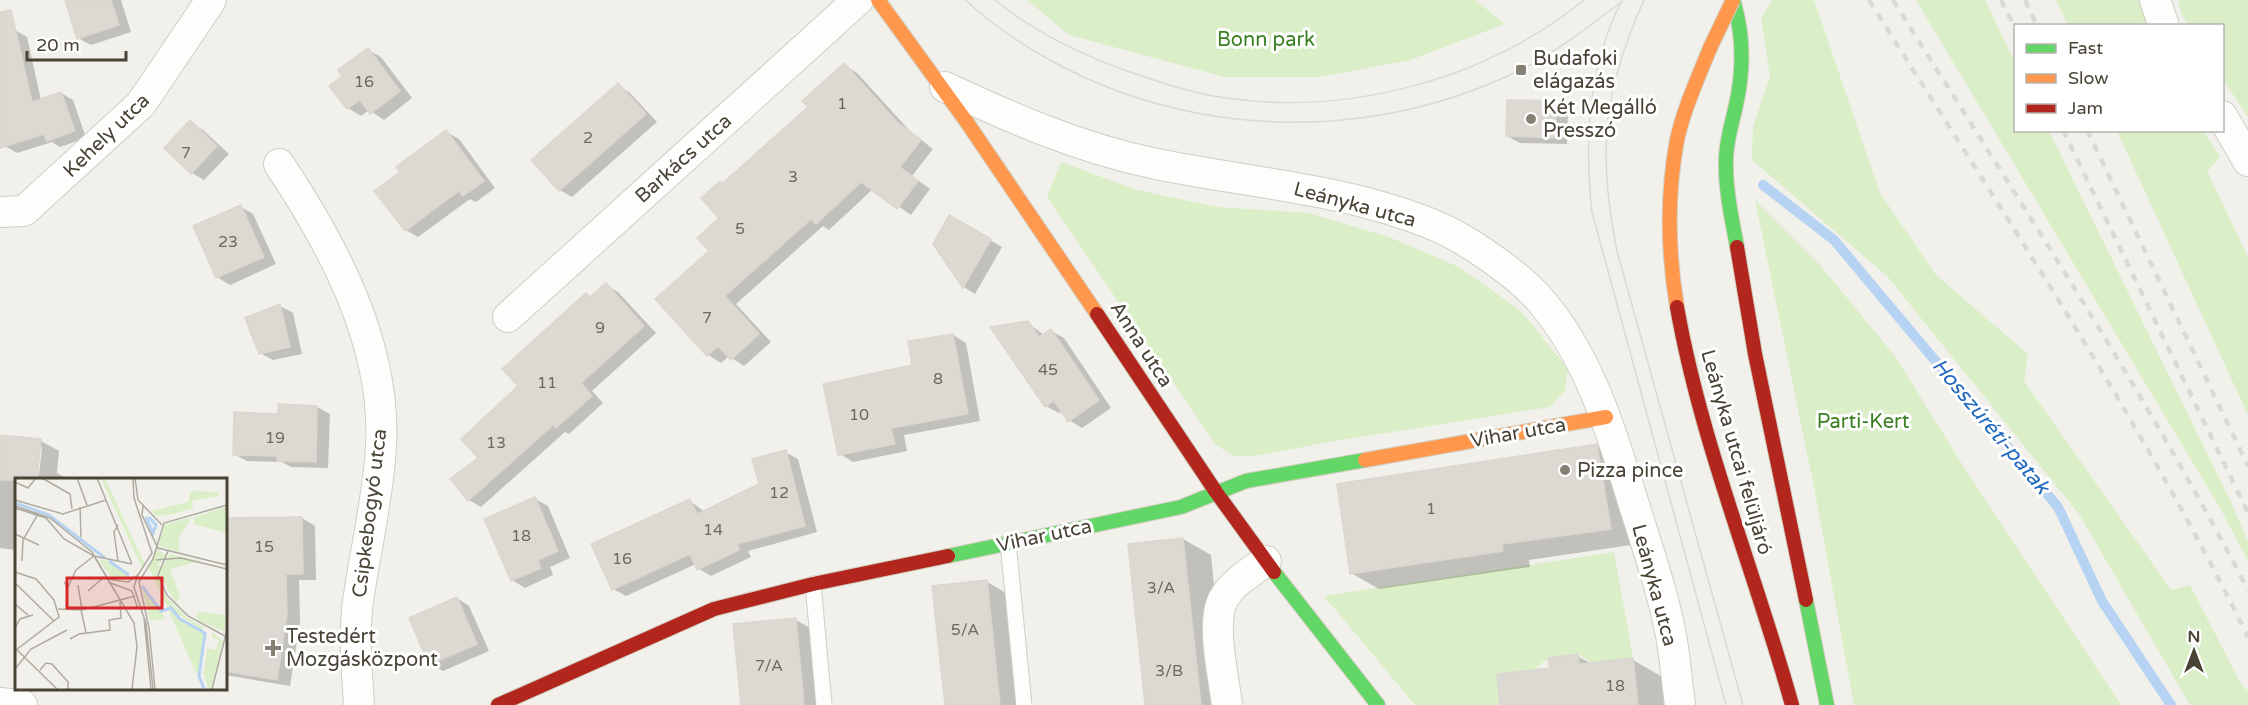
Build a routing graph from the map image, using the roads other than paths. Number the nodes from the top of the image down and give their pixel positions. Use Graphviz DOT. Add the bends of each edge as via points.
graph roads {
  1 [pos="211,0"];
  2 [pos="858,0"];
  3 [pos="878,0"];
  4 [pos="1733,0"];
  5 [pos="2155,0"];
  6 [pos="2163,24"];
  7 [pos="945,87"];
  8 [pos="2224,118"];
  9 [pos="2248,161"];
  10 [pos="279,164"];
  11 [pos="0,212"];
  12 [pos="508,317"];
  13 [pos="1606,417"];
  14 [pos="1216,492"];
  15 [pos="1008,543"];
  16 [pos="1266,561"];
  17 [pos="813,584"];
  18 [pos="0,703"];
  19 [pos="22,705"];
  20 [pos="359,705"];
  21 [pos="498,705"];
  22 [pos="824,705"];
  23 [pos="1024,705"];
  24 [pos="1227,705"];
  25 [pos="1378,705"];
  26 [pos="1680,705"];
  27 [pos="1792,705"];
  28 [pos="1827,705"];
  1 -- 11 [label="street, Kehely utca" via="141,104 24,211"];
  2 -- 12 [label="street, Barkács utca"];
  3 -- 7 [label="street, Anna utca"];
  4 -- 27 [label="street, Leányka utcai felüljáró, bridge" via="1710,48 1677,142 1671,207 1672,265 1682,333 1703,420"];
  4 -- 28 [label="street" via="1743,61 1729,129 1728,198 1755,354"];
  5 -- 6 [label="street"];
  7 -- 13 [label="street, Leányka utca" via="1026,125 1150,163 1268,182 1378,207 1437,226 1491,258 1540,299 1569,339"];
  7 -- 14 [label="street, Anna utca"];
  8 -- 9 [label="street"];
  10 -- 20 [label="street, Csipkebogyó utca" via="335,255 356,305 380,405 381,447 357,611"];
  13 -- 14 [label="street, Vihar utca" via="1246,481"];
  13 -- 26 [label="street, Leányka utca" via="1662,598"];
  14 -- 15 [label="street, Vihar utca" via="1181,507"];
  14 -- 16 [label="street, Anna utca"];
  15 -- 17 [label="street, Vihar utca"];
  15 -- 23 [label="lane"];
  16 -- 24 [label="street" via="1239,580 1222,599 1217,624"];
  16 -- 25 [label="street, Anna utca"];
  17 -- 21 [label="street, Vihar utca" via="714,609"];
  17 -- 22 [label="lane"];
  18 -- 19 [label="street"];
}
